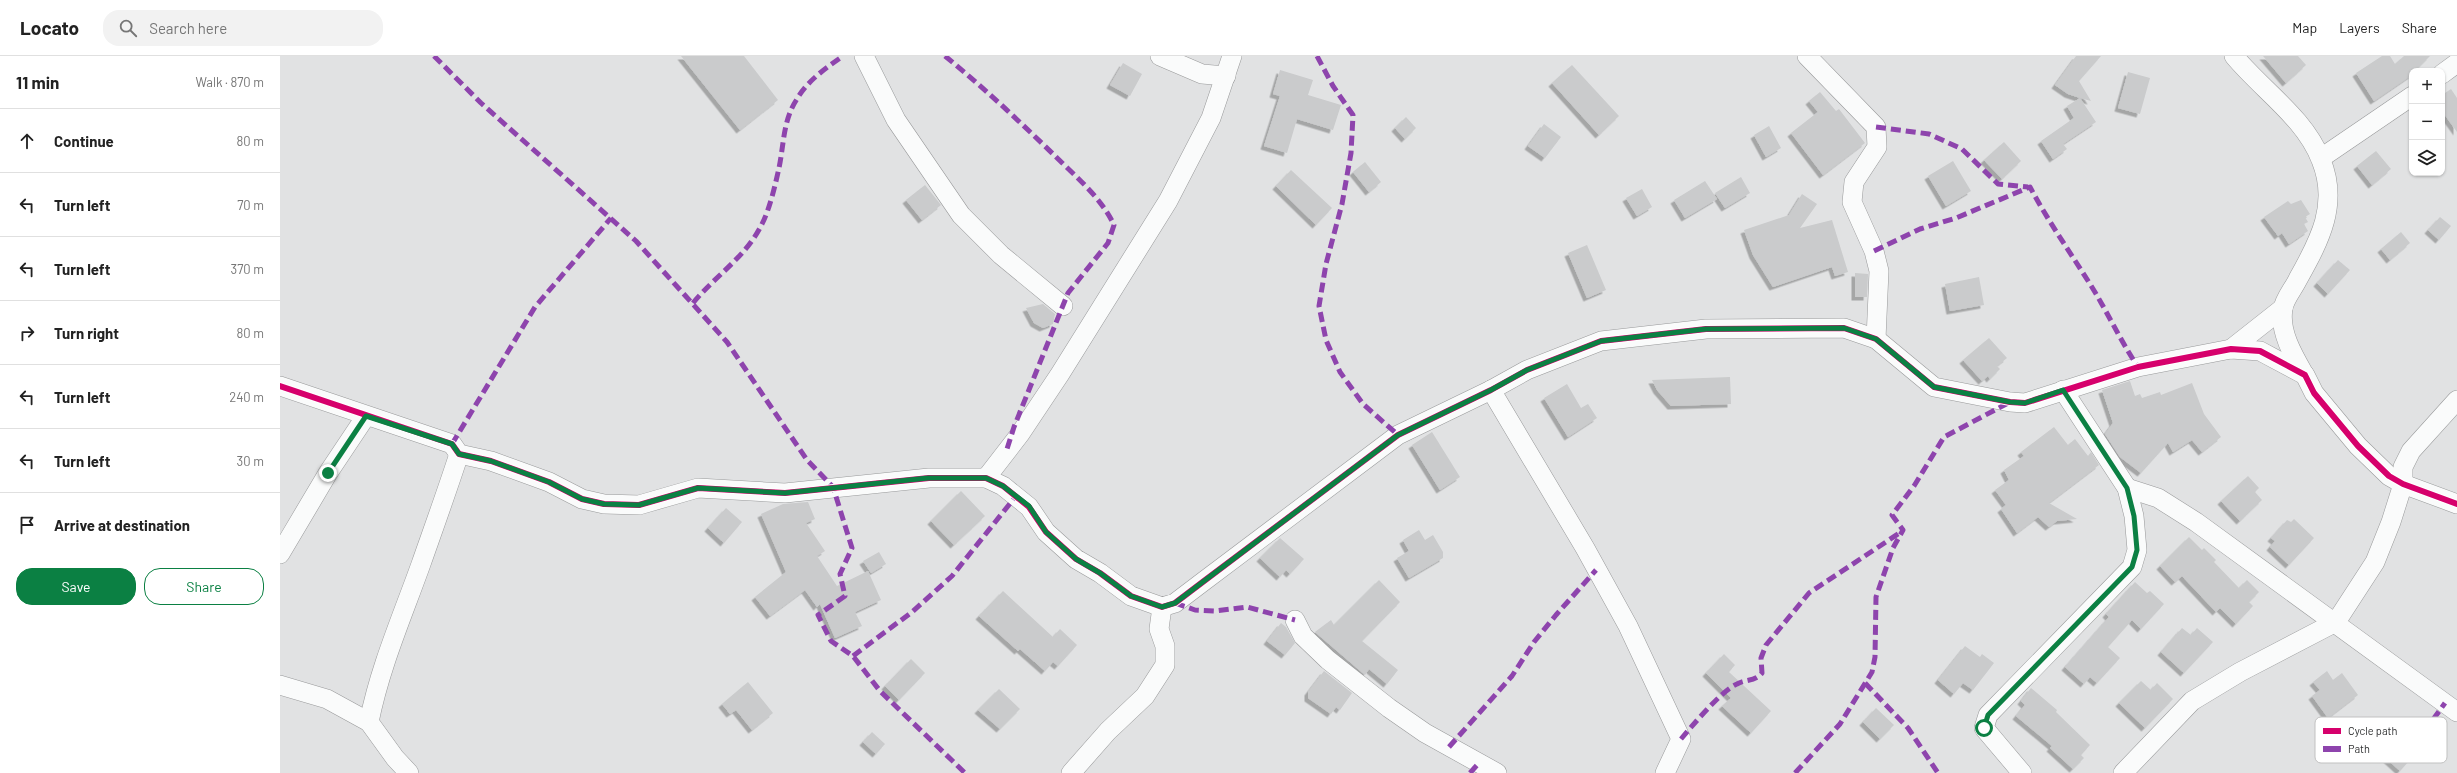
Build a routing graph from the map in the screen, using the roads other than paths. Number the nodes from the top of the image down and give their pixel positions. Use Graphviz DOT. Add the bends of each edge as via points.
graph roads {
  1 [pos="864,56"];
  2 [pos="1160,56"];
  3 [pos="1232,56"];
  4 [pos="1807,56"];
  5 [pos="2234,56"];
  6 [pos="2457,63"];
  7 [pos="2445,72"];
  8 [pos="1226,76"];
  9 [pos="2409,98"];
  10 [pos="2321,158"];
  11 [pos="1063,306"];
  12 [pos="2283,308"];
  13 [pos="1876,339"];
  14 [pos="2232,349"];
  15 [pos="2305,375"];
  16 [pos="280,386"];
  17 [pos="1491,390"];
  18 [pos="2063,390"];
  19 [pos="2457,400"];
  20 [pos="366,416"];
  21 [pos="459,454"];
  22 [pos="986,478"];
  23 [pos="2403,484"];
  24 [pos="2127,488"];
  25 [pos="2457,504"];
  26 [pos="280,554"];
  27 [pos="1162,607"];
  28 [pos="1295,620"];
  29 [pos="2336,622"];
  30 [pos="280,685"];
  31 [pos="2457,712"];
  32 [pos="369,722"];
  33 [pos="409,773"];
  34 [pos="1071,773"];
  35 [pos="1497,773"];
  36 [pos="1665,773"];
  37 [pos="2022,773"];
  38 [pos="2123,773"];
  1 -- 11 [label="street" via="896,120 961,215 1001,255"];
  2 -- 8 [label="street" via="1202,74"];
  3 -- 8 [label="street"];
  4 -- 13 [label="street" via="1876,127 1877,147 1854,182 1852,202 1874,251 1879,271"];
  5 -- 10 [label="street" via="2295,121"];
  6 -- 7 [label="street"];
  8 -- 22 [label="street" via="1211,118 1168,201 1060,374 1020,434"];
  9 -- 10 [label="street"];
  10 -- 12 [label="street" via="2329,184 2320,240"];
  12 -- 14 [label="street"];
  12 -- 15 [label="street" via="2290,350"];
  13 -- 17 [label="street" via="1837,328 1662,332 1601,341 1527,370"];
  13 -- 18 [label="street" via="1934,387 2025,403"];
  14 -- 15 [label="street" via="2260,351"];
  14 -- 18 [label="street" via="2138,367"];
  15 -- 23 [label="street" via="2314,393 2358,446 2374,463"];
  16 -- 20 [label="street"];
  17 -- 27 [label="street" via="1398,435 1175,603"];
  17 -- 36 [label="street" via="1628,626 1681,739"];
  18 -- 24 [label="street"];
  19 -- 23 [label="street" via="2411,451 2403,467"];
  20 -- 21 [label="street" via="452,444"];
  20 -- 26 [label="street" via="328,473"];
  21 -- 22 [label="street" via="491,461 549,482 582,499 604,504 639,505 698,488 785,493 928,478"];
  21 -- 32 [label="street" via="390,643"];
  22 -- 27 [label="street" via="1003,486 1029,506 1046,532 1076,559 1131,596"];
  23 -- 25 [label="street"];
  23 -- 29 [label="street" via="2375,562"];
  24 -- 29 [label="street" via="2158,498 2196,522"];
  24 -- 37 [label="street" via="2134,516 2137,550 2132,567 1988,715 1984,728"];
  27 -- 34 [label="street" via="1159,629 1165,646 1165,665 1145,696 1108,731"];
  28 -- 35 [label="street" via="1303,636 1328,660 1389,708 1425,733"];
  29 -- 31 [label="street"];
  29 -- 38 [label="street" via="2240,672 2192,701"];
  30 -- 32 [label="street" via="327,699"];
  32 -- 33 [label="street"];
}
